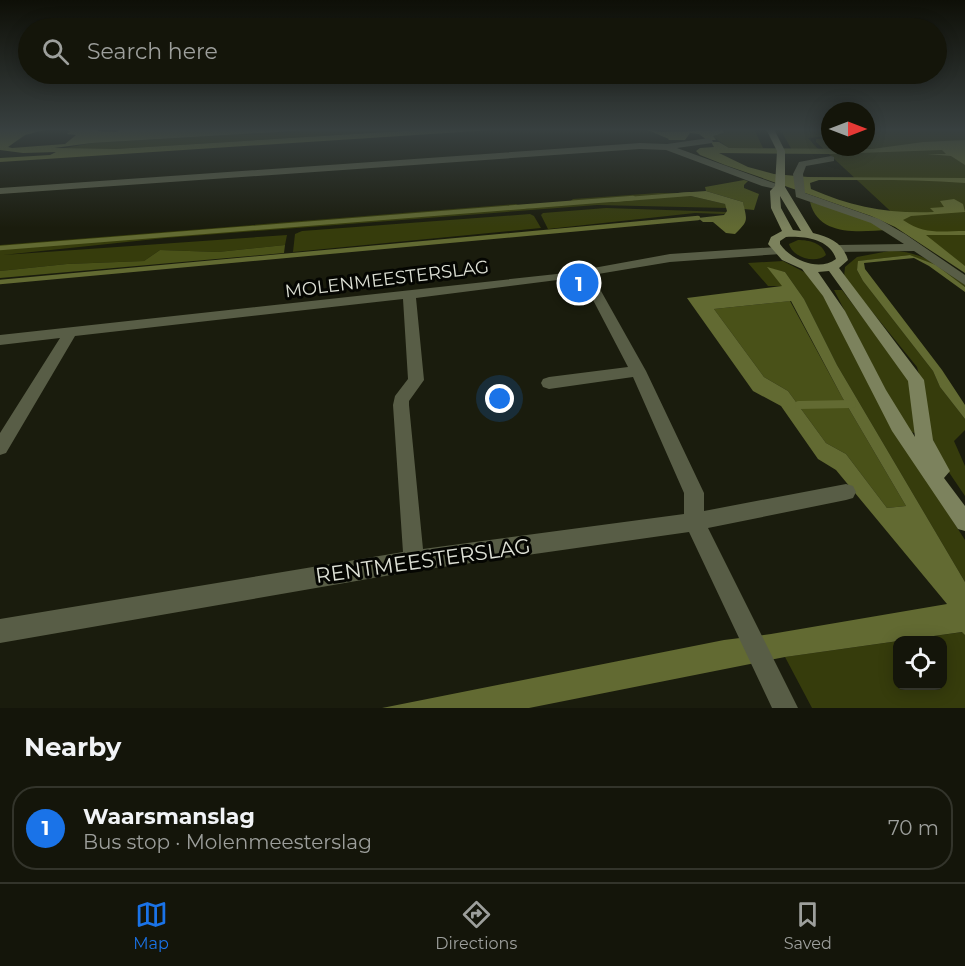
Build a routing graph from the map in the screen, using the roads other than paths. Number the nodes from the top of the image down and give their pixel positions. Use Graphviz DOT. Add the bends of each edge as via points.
graph roads {
  1 [pos="412,162"];
  2 [pos="707,162"];
  3 [pos="781,162"];
  4 [pos="813,162"];
  5 [pos="780,186"];
  6 [pos="0,191"];
  7 [pos="789,233"];
  8 [pos="809,235"];
  9 [pos="917,247"];
  10 [pos="837,249"];
  11 [pos="777,250"];
  12 [pos="806,266"];
  13 [pos="831,267"];
  14 [pos="584,272"];
  15 [pos="965,281"];
  16 [pos="409,295"];
  17 [pos="70,333"];
  18 [pos="0,340"];
  19 [pos="638,371"];
  20 [pos="549,383"];
  21 [pos="0,448"];
  22 [pos="846,492"];
  23 [pos="965,509"];
  24 [pos="694,522"];
  25 [pos="965,522"];
  26 [pos="414,561"];
  27 [pos="0,631"];
  28 [pos="781,699"];
  1 -- 6 [label="street"];
  2 -- 5 [label="street"];
  3 -- 5 [label="main road"];
  4 -- 9 [label="street" via="802,164 798,174 800,195 876,221"];
  5 -- 7 [label="main road" via="775,191 776,207"];
  5 -- 8 [label="main road"];
  7 -- 8 [label="main road"];
  7 -- 11 [label="main road" via="775,239"];
  8 -- 10 [label="main road"];
  9 -- 10 [label="street"];
  9 -- 15 [label="street"];
  10 -- 13 [label="main road" via="842,260"];
  11 -- 12 [label="main road"];
  11 -- 14 [label="street, MOLENMEESTERSLAG" via="604,266"];
  12 -- 13 [label="main road"];
  12 -- 25 [label="main road" via="836,303 879,392"];
  13 -- 23 [label="main road" via="916,380 924,441"];
  14 -- 16 [label="street, MOLENMEESTERSLAG"];
  14 -- 19 [label="street"];
  16 -- 17 [label="street, MOLENMEESTERSLAG"];
  16 -- 26 [label="street" via="416,380 401,400"];
  17 -- 18 [label="street, MOLENMEESTERSLAG"];
  17 -- 21 [label="street"];
  19 -- 20 [label="street"];
  19 -- 24 [label="street" via="694,493"];
  22 -- 24 [label="street, RENTMEESTERSLAG"];
  24 -- 26 [label="street, RENTMEESTERSLAG"];
  24 -- 28 [label="street"];
  26 -- 27 [label="street, RENTMEESTERSLAG"];
}
